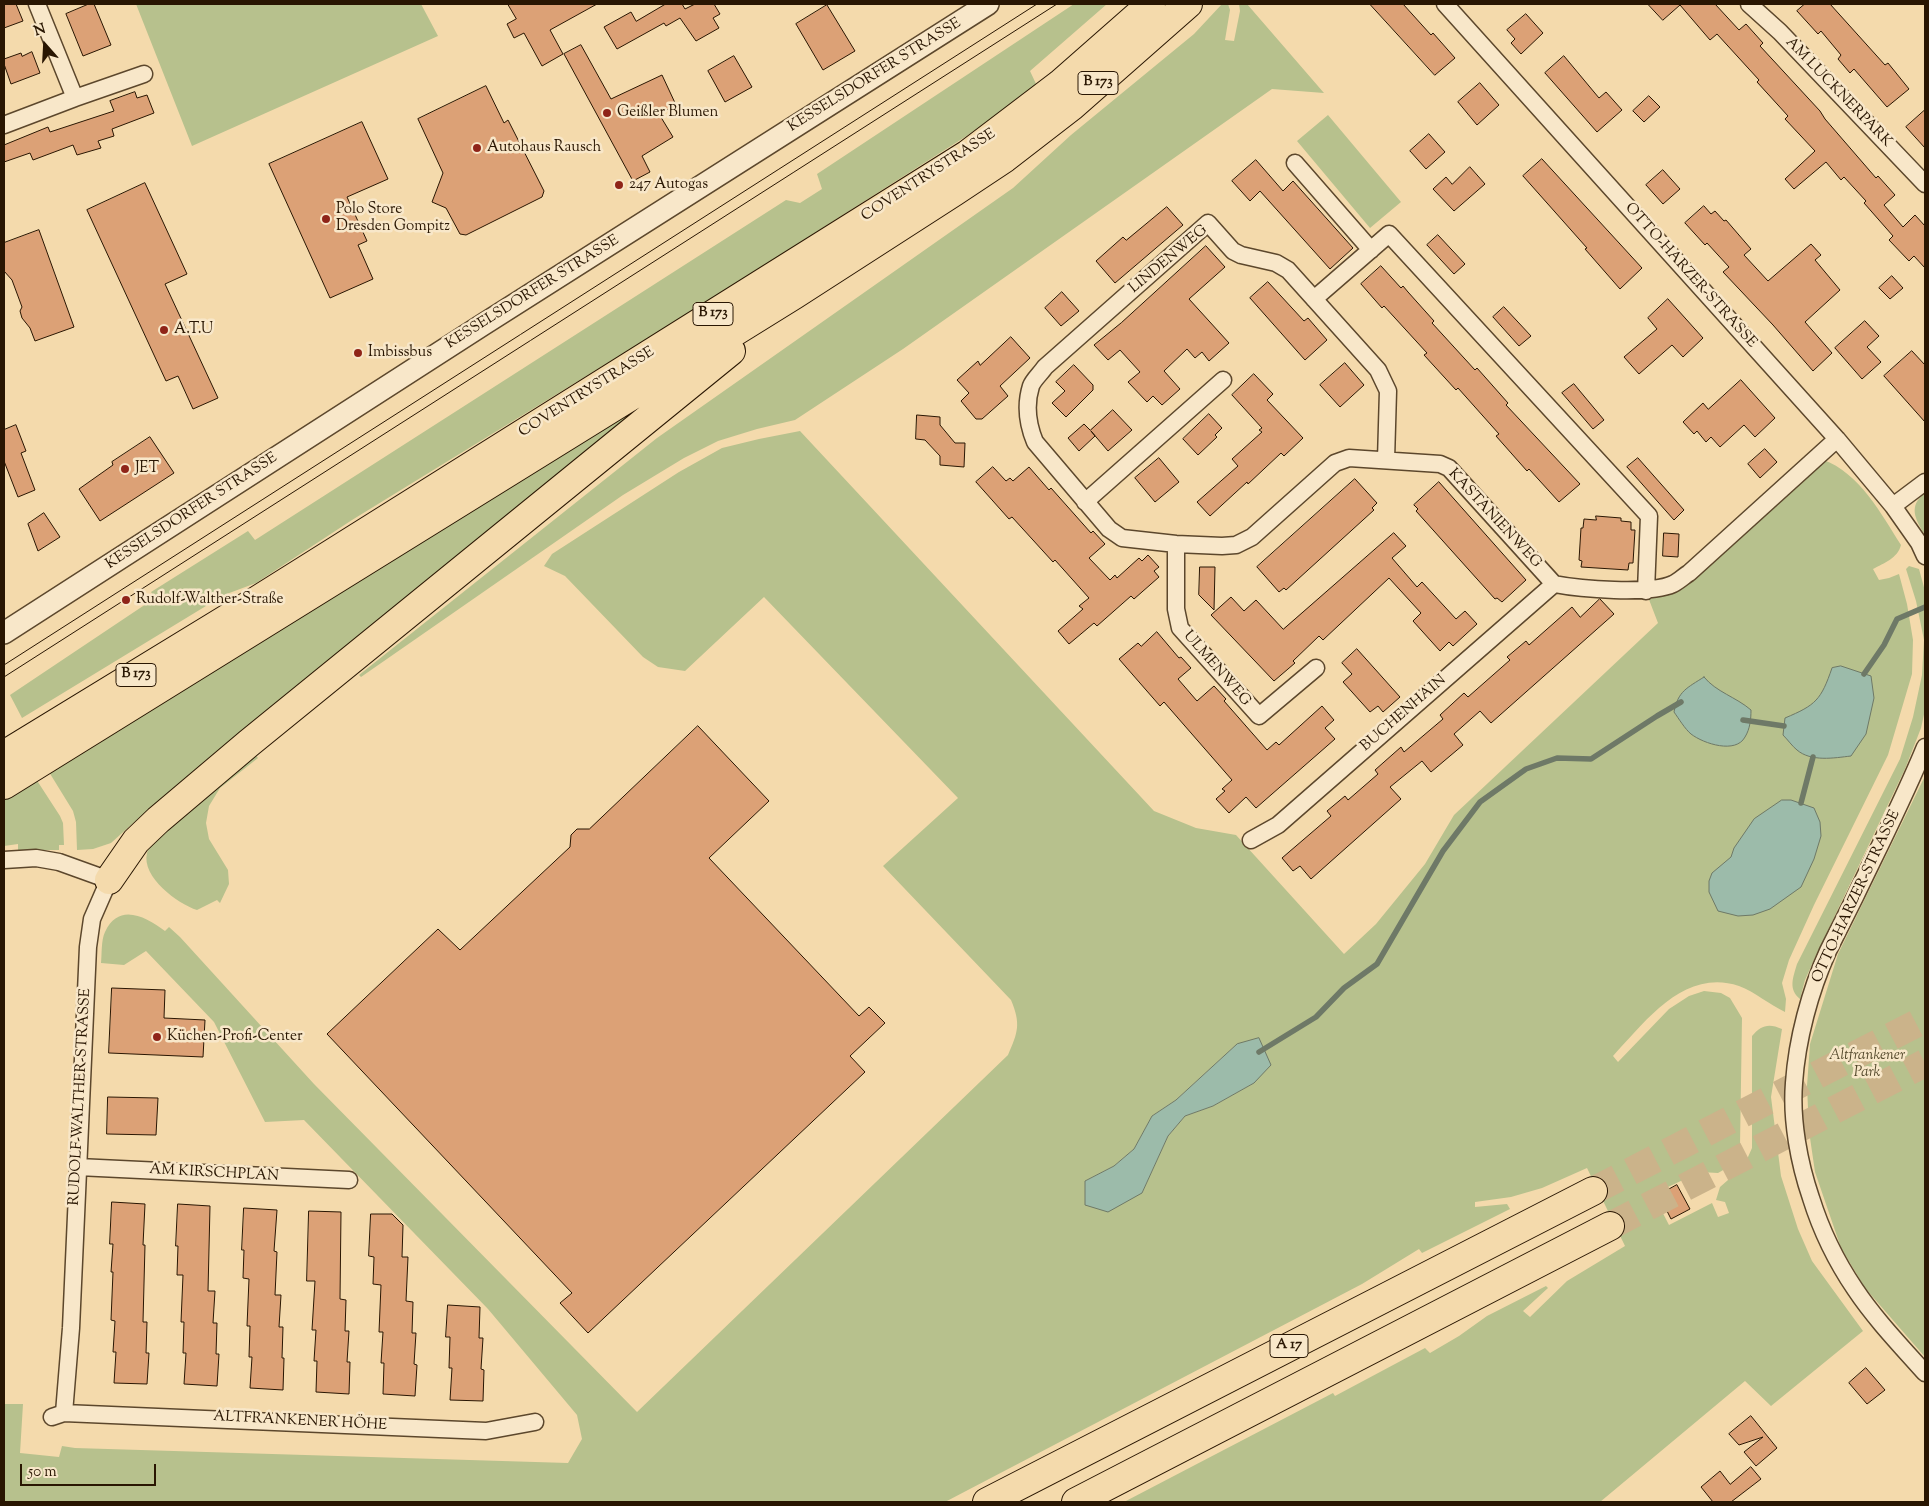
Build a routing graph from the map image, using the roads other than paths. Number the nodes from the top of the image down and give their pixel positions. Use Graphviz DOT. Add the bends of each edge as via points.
graph roads {
  1 [pos="37,4"];
  2 [pos="988,4"];
  3 [pos="1151,4"];
  4 [pos="1188,4"];
  5 [pos="1445,4"];
  6 [pos="1749,4"];
  7 [pos="144,74"];
  8 [pos="74,98"];
  9 [pos="4,125"];
  10 [pos="1294,163"];
  11 [pos="1925,184"];
  12 [pos="1371,250"];
  13 [pos="794,295"];
  14 [pos="1314,299"];
  15 [pos="1223,380"];
  16 [pos="1031,385"];
  17 [pos="1837,439"];
  18 [pos="1386,460"];
  19 [pos="1925,482"];
  20 [pos="1085,502"];
  21 [pos="1894,506"];
  22 [pos="1176,544"];
  23 [pos="1925,556"];
  24 [pos="1554,584"];
  25 [pos="1646,591"];
  26 [pos="4,633"];
  27 [pos="1316,668"];
  28 [pos="1925,746"];
  29 [pos="7,752"];
  30 [pos="4,785"];
  31 [pos="1251,840"];
  32 [pos="4,860"];
  33 [pos="109,880"];
  34 [pos="78,1167"];
  35 [pos="349,1180"];
  36 [pos="1593,1191"];
  37 [pos="1610,1226"];
  38 [pos="1925,1373"];
  39 [pos="58,1415"];
  40 [pos="535,1422"];
  41 [pos="986,1502"];
  42 [pos="1076,1502"];
  1 -- 8 [label="street"];
  2 -- 26 [label="street, KESSELSDORFER STRASSE"];
  3 -- 29 [label="highway, COVENTRYSTRASSE / B 173" via="1060,84 968,154 256,601"];
  4 -- 13 [label="highway, B 173" via="1071,106 1004,158"];
  5 -- 17 [label="street, OTTO-HARZER-STRASSE"];
  6 -- 11 [label="street, AM LUCKNERPARK" via="1780,32"];
  7 -- 8 [label="street"];
  8 -- 9 [label="street"];
  10 -- 12 [label="street"];
  12 -- 14 [label="street"];
  12 -- 25 [label="street" via="1389,234 1648,516"];
  13 -- 30 [label="highway, B 173"];
  13 -- 33 [label="highway" via="739,344 158,820 136,840"];
  14 -- 16 [label="street, LINDENWEG" via="1288,270 1276,263 1233,251 1208,223 1045,367"];
  14 -- 18 [label="street, LINDENWEG" via="1378,370 1388,391"];
  15 -- 20 [label="street"];
  16 -- 20 [label="street, KASTANIENWEG" via="1027,410 1030,432"];
  17 -- 21 [label="street, OTTO-HARZER-STRASSE"];
  17 -- 25 [label="street" via="1689,573 1673,584"];
  18 -- 22 [label="street, KASTANIENWEG" via="1349,458 1335,463 1252,537 1236,545"];
  18 -- 24 [label="street, KASTANIENWEG" via="1440,464 1449,468"];
  19 -- 21 [label="street"];
  20 -- 22 [label="street, KASTANIENWEG" via="1109,529 1122,538"];
  21 -- 23 [label="street, OTTO-HARZER-STRASSE"];
  22 -- 27 [label="street, ULMENWEG" via="1176,609 1180,628 1258,716"];
  24 -- 25 [label="street"];
  24 -- 31 [label="street, BUCHENHAIN" via="1278,825"];
  28 -- 38 [label="street, OTTO-HARZER-STRASSE" via="1828,953 1810,1000 1794,1083 1802,1172 1832,1251 1854,1289"];
  32 -- 33 [label="street" via="36,858 60,862"];
  33 -- 34 [label="street, RUDOLF-WALTHER-STRASSE" via="92,919 88,946"];
  34 -- 35 [label="street, AM KIRSCHPLAN"];
  34 -- 39 [label="street, RUDOLF-WALTHER-STRASSE" via="71,1328"];
  36 -- 41 [label="highway, A 17"];
  37 -- 42 [label="highway"];
  39 -- 40 [label="street, ALTFRANKENER HÖHE" via="486,1431"];
}
